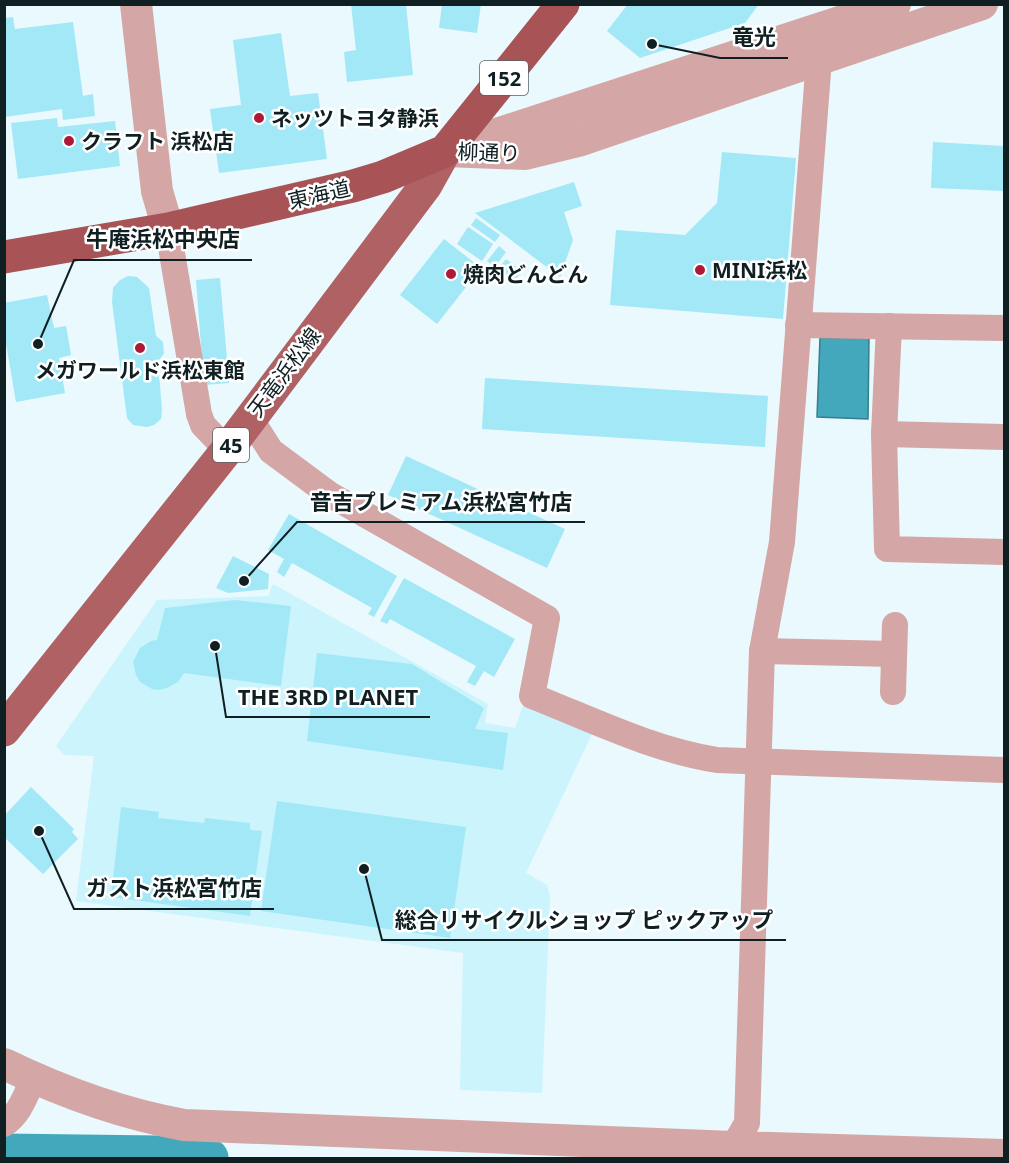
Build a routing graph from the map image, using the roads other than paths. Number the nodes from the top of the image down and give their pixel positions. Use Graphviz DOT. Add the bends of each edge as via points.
graph roads {
  1 [pos="136,4"];
  2 [pos="563,4"];
  3 [pos="895,4"];
  4 [pos="982,4"];
  5 [pos="819,59"];
  6 [pos="445,150"];
  7 [pos="168,229"];
  8 [pos="4,257"];
  9 [pos="798,324"];
  10 [pos="889,326"];
  11 [pos="1005,327"];
  12 [pos="250,418"];
  13 [pos="884,434"];
  14 [pos="1005,437"];
  15 [pos="227,450"];
  16 [pos="1005,552"];
  17 [pos="895,625"];
  18 [pos="762,651"];
  19 [pos="894,654"];
  20 [pos="893,692"];
  21 [pos="4,730"];
  22 [pos="759,762"];
  23 [pos="1005,770"];
  24 [pos="4,1064"];
  25 [pos="34,1078"];
  26 [pos="4,1124"];
  27 [pos="733,1153"];
  28 [pos="1005,1155"];
  1 -- 7 [label="street" via="157,191"];
  2 -- 6 [label="highway, 東海道 / 152"];
  3 -- 6 [label="street, 柳通り"];
  4 -- 5 [label="street, 柳通り"];
  5 -- 6 [label="street, 柳通り" via="578,141 525,154"];
  5 -- 9 [label="street"];
  6 -- 7 [label="highway, 東海道 / 152" via="353,186"];
  6 -- 12 [label="main road, 天竜浜松線 / 45" via="426,185"];
  7 -- 8 [label="highway, 東海道 / 152"];
  7 -- 15 [label="street" via="199,414 203,425"];
  9 -- 10 [label="street"];
  9 -- 18 [label="street" via="782,542"];
  10 -- 11 [label="street"];
  10 -- 13 [label="street"];
  12 -- 15 [label="main road, 天竜浜松線 / 45"];
  12 -- 22 [label="street" via="271,451 330,494 547,618 532,696 689,756"];
  13 -- 14 [label="street"];
  13 -- 16 [label="street" via="887,549"];
  15 -- 21 [label="main road, 天竜浜松線 / 45"];
  17 -- 19 [label="street"];
  18 -- 19 [label="street"];
  18 -- 22 [label="street"];
  19 -- 20 [label="street"];
  22 -- 23 [label="street"];
  22 -- 27 [label="street" via="747,1123"];
  24 -- 25 [label="street"];
  25 -- 26 [label="street" via="18,1110"];
  25 -- 27 [label="street" via="126,1112 184,1125"];
  27 -- 28 [label="street"];
}
